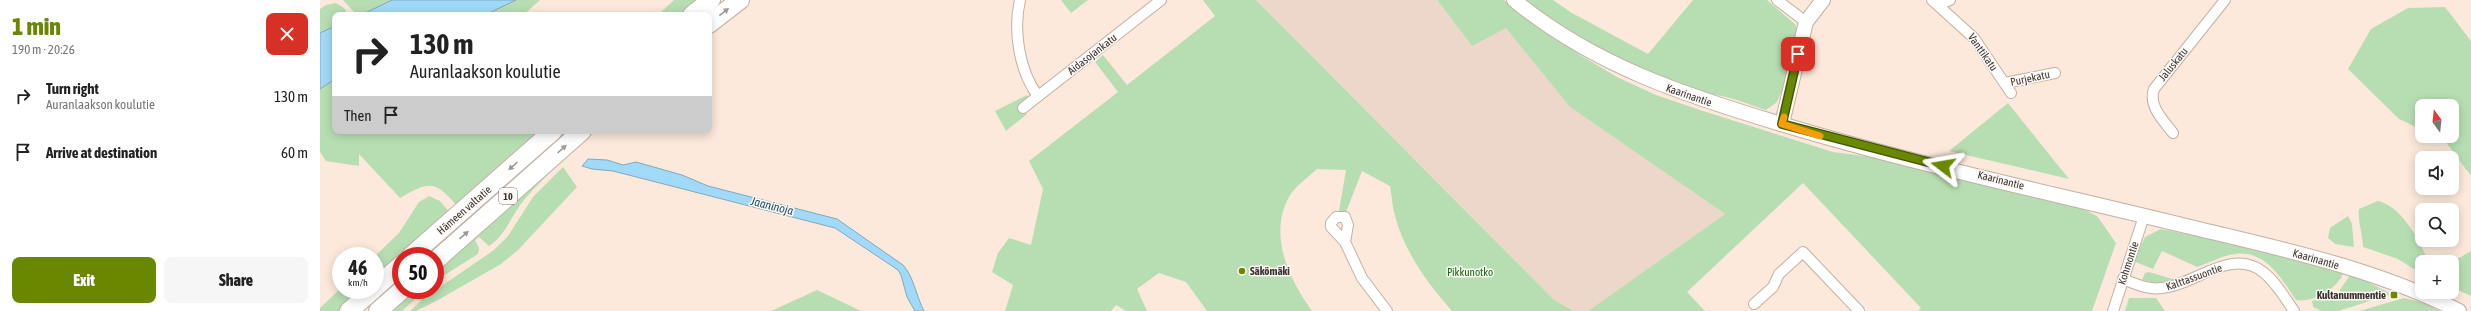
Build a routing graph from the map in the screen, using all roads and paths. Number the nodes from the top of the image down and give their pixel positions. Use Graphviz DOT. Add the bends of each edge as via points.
graph roads {
  1 [pos="711,0"];
  2 [pos="740,0"];
  3 [pos="1020,0"];
  4 [pos="1514,0"];
  5 [pos="1777,0"];
  6 [pos="1823,0"];
  7 [pos="1950,0"];
  8 [pos="2225,0"];
  9 [pos="1154,2"];
  10 [pos="1935,3"];
  11 [pos="696,12"];
  12 [pos="712,22"];
  13 [pos="1806,22"];
  14 [pos="2055,73"];
  15 [pos="2005,83"];
  16 [pos="2011,93"];
  17 [pos="1038,96"];
  18 [pos="1023,108"];
  19 [pos="1782,124"];
  20 [pos="2173,133"];
  21 [pos="550,134"];
  22 [pos="579,134"];
  23 [pos="2144,216"];
  24 [pos="1345,242"];
  25 [pos="421,247"];
  26 [pos="444,253"];
  27 [pos="392,273"];
  28 [pos="2123,279"];
  29 [pos="384,280"];
  30 [pos="363,299"];
  31 [pos="392,299"];
  32 [pos="1754,304"];
  33 [pos="349,311"];
  34 [pos="378,311"];
  35 [pos="1387,311"];
  36 [pos="1859,311"];
  37 [pos="2113,311"];
  38 [pos="2294,311"];
  39 [pos="2459,311"];
  1 -- 11 [label="highway"];
  12 -- 2 [label="highway, one-way"];
  3 -- 17 [label="street" via="1020,47 1026,73"];
  4 -- 19 [label="main road, Kaarinantie" via="1583,48 1646,80"];
  5 -- 13 [label="street"];
  6 -- 13 [label="main road"];
  7 -- 10 [label="street"];
  8 -- 20 [label="street, Jaluskatu" via="2154,88 2154,107"];
  9 -- 17 [label="street, Aidasojankatu"];
  10 -- 15 [label="street, Vanttikatu" via="1974,38"];
  13 -- 19 [label="main road"];
  14 -- 15 [label="street, Purjekatu"];
  15 -- 16 [label="street, Vanttikatu"];
  17 -- 18 [label="street, Aidasojankatu"];
  19 -- 23 [label="main road, Kaarinantie" via="1820,136"];
  21 -- 25 [label="highway, Hämeen valtatie / 10, one-way"];
  26 -- 22 [label="highway, Hämeen valtatie / 10, one-way"];
  23 -- 28 [label="street, Kohmontie"];
  23 -- 39 [label="main road, Kaarinantie" via="2283,249 2358,271"];
  24 -- 35 [label="street" via="1361,275"];
  27 -- 29 [label="highway"];
  28 -- 37 [label="street, Kohmontie"];
  28 -- 38 [label="street, Kalttassuontie" via="2144,287 2161,289 2225,265 2248,265 2269,277"];
  30 -- 33 [label="highway"];
  31 -- 34 [label="highway"];
  32 -- 36 [label="street" via="1773,287 1779,274 1803,252"];
}
